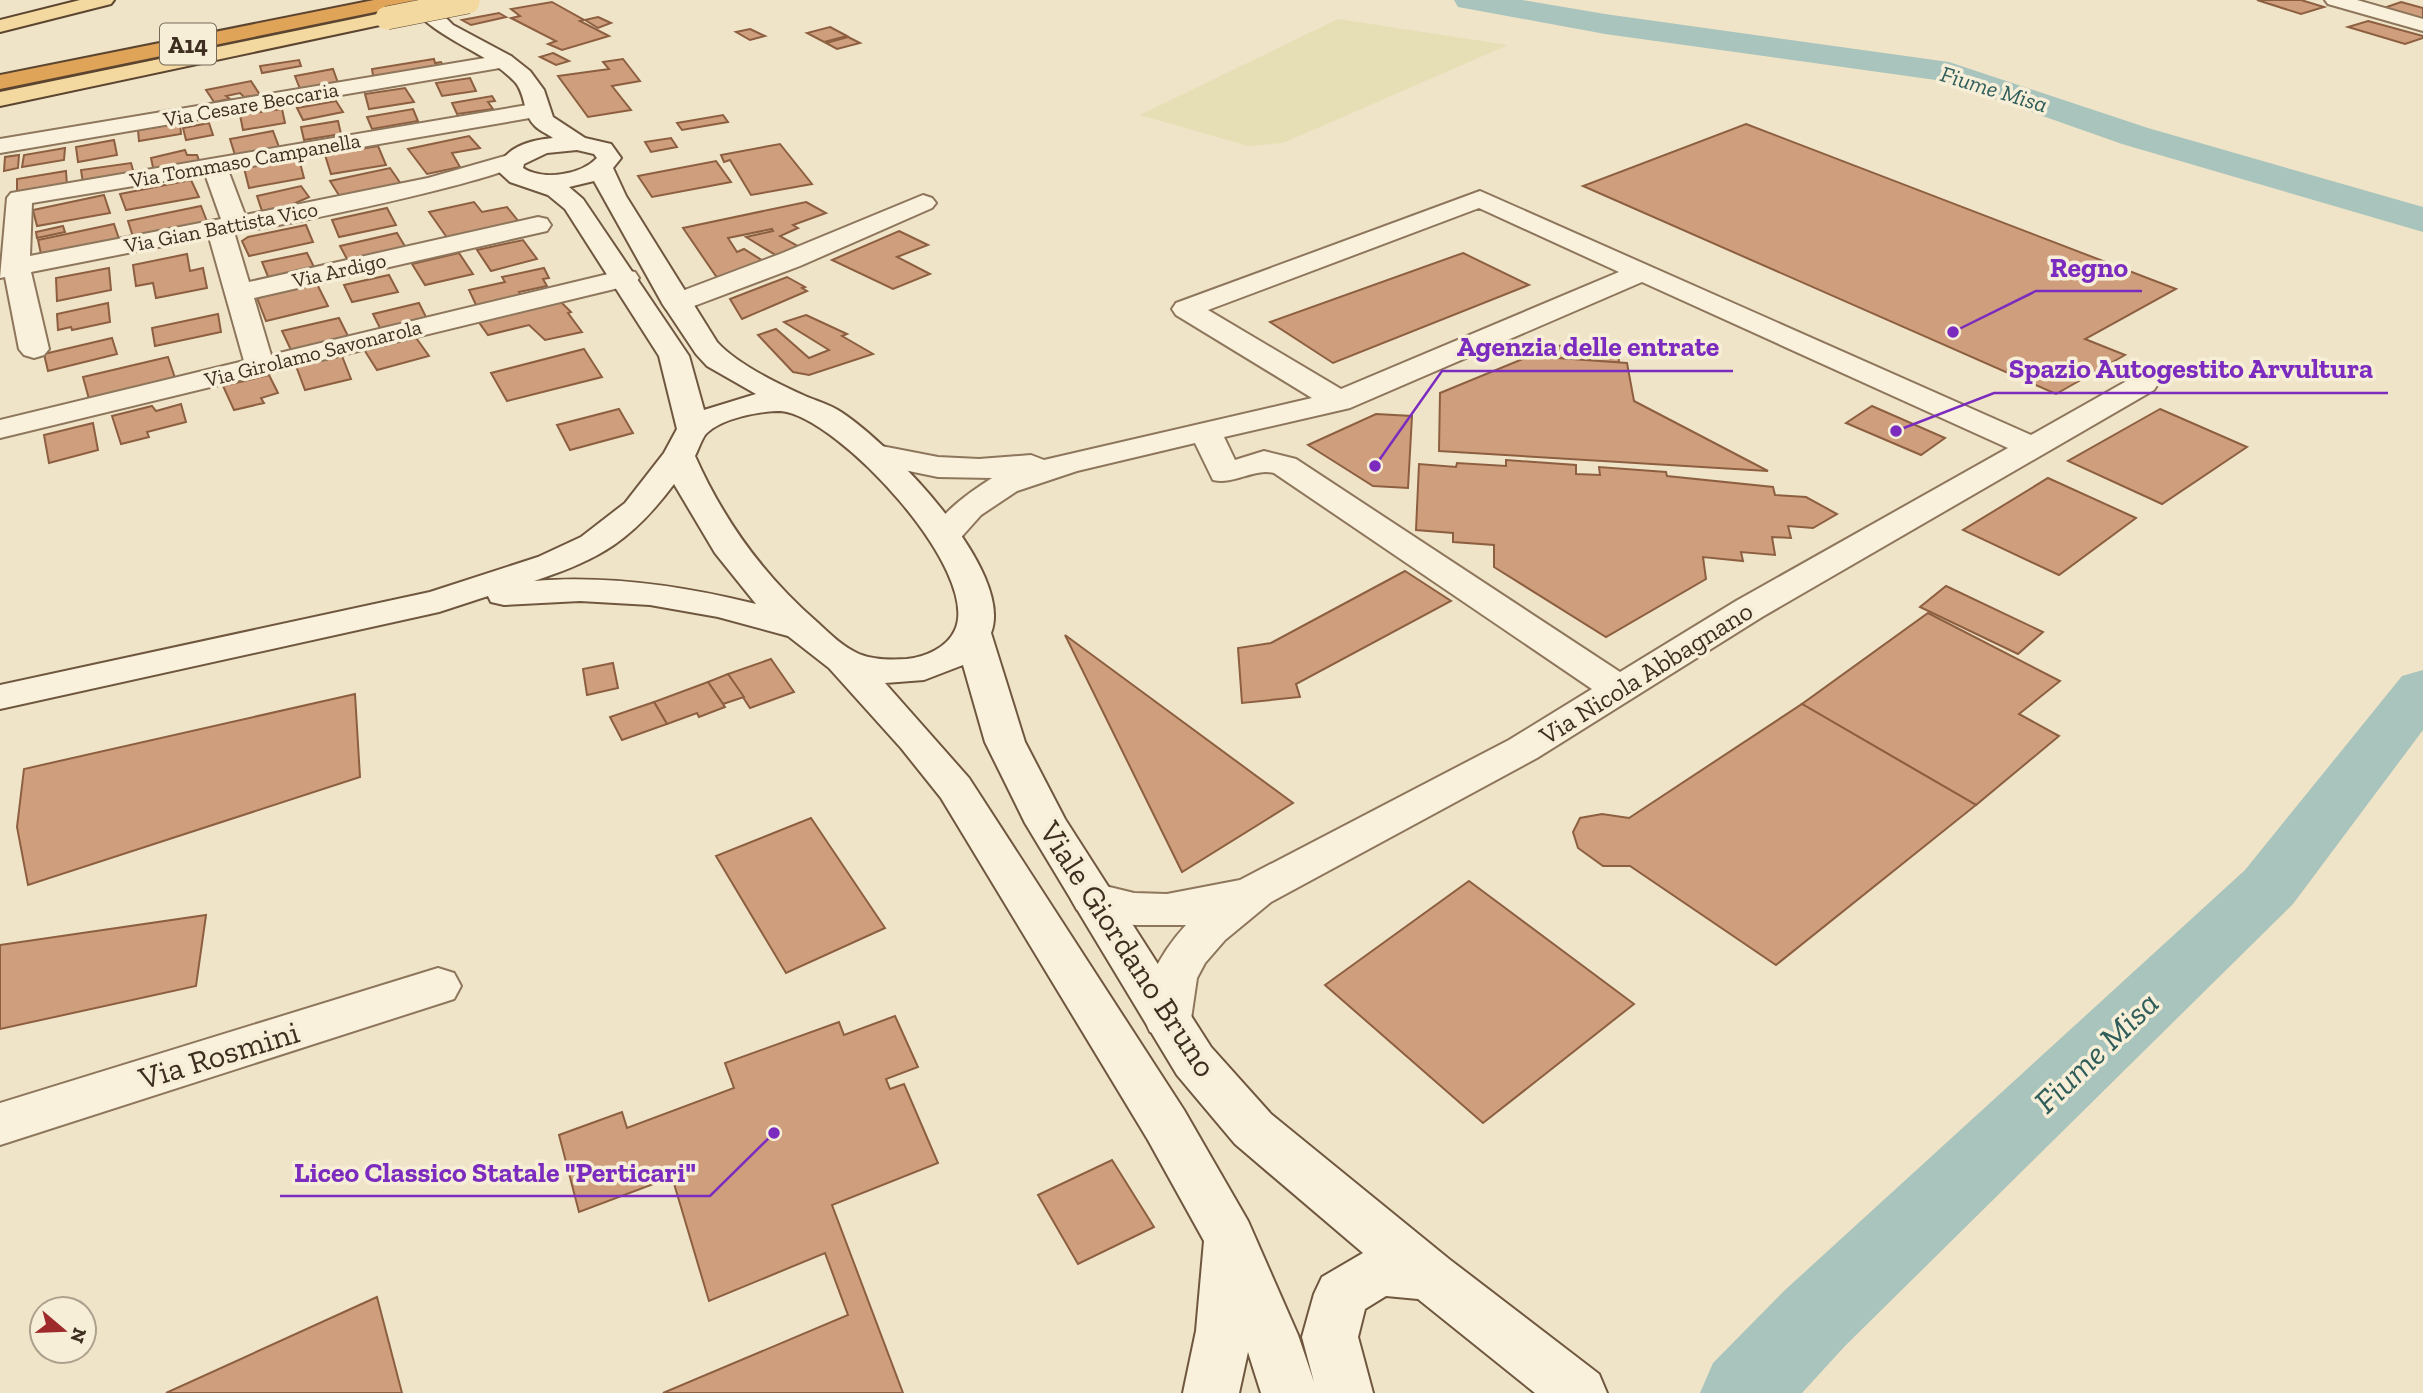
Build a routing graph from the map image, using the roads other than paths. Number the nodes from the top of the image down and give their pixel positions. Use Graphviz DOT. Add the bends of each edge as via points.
graph roads {
  1 [pos="104,0"];
  2 [pos="336,0"];
  3 [pos="404,0"];
  4 [pos="416,0"];
  5 [pos="473,1"];
  6 [pos="2352,2"];
  7 [pos="382,12"];
  8 [pos="2423,25"];
  9 [pos="0,26"];
  10 [pos="503,61"];
  11 [pos="0,66"];
  12 [pos="0,82"];
  13 [pos="0,99"];
  14 [pos="541,115"];
  15 [pos="578,143"];
  16 [pos="0,146"];
  17 [pos="215,165"];
  18 [pos="526,168"];
  19 [pos="601,168"];
  20 [pos="403,191"];
  21 [pos="923,203"];
  22 [pos="538,225"];
  23 [pos="228,227"];
  24 [pos="427,229"];
  25 [pos="8,268"];
  26 [pos="1642,272"];
  27 [pos="625,278"];
  28 [pos="239,293"];
  29 [pos="676,303"];
  30 [pos="34,349"];
  31 [pos="260,366"];
  32 [pos="2143,384"];
  33 [pos="1339,401"];
  34 [pos="794,403"];
  35 [pos="0,429"];
  36 [pos="1206,432"];
  37 [pos="686,442"];
  38 [pos="2032,447"];
  39 [pos="876,455"];
  40 [pos="1068,463"];
  41 [pos="944,536"];
  42 [pos="439,601"];
  43 [pos="801,628"];
  44 [pos="973,634"];
  45 [pos="844,661"];
  46 [pos="1619,690"];
  47 [pos="0,697"];
  48 [pos="1256,891"];
  49 [pos="1093,899"];
  50 [pos="438,986"];
  51 [pos="1167,1018"];
  52 [pos="0,1124"];
  53 [pos="1229,1237"];
  54 [pos="1447,1288"];
  55 [pos="1211,1393"];
  56 [pos="1289,1393"];
  57 [pos="1345,1393"];
  58 [pos="1578,1393"];
  1 -- 9 [label="main road"];
  2 -- 11 [label="highway, A14"];
  3 -- 7 [label="highway, A14"];
  4 -- 10 [label="street" via="446,29"];
  5 -- 7 [label="main road, bridge"];
  6 -- 8 [label="street"];
  7 -- 12 [label="highway, A14"];
  7 -- 13 [label="main road"];
  10 -- 14 [label="street" via="533,90"];
  10 -- 16 [label="street, Via Cesare Beccaria"];
  14 -- 15 [label="street"];
  14 -- 17 [label="street, Via Tommaso Campanella"];
  14 -- 18 [label="street"];
  15 -- 18 [label="street"];
  15 -- 19 [label="street, Viale Giordano Bruno" via="608,153"];
  17 -- 23 [label="street"];
  17 -- 25 [label="street, Via Tommaso Campanella" via="20,198"];
  18 -- 19 [label="street" via="575,179"];
  18 -- 20 [label="street, Via Gian Battista Vico"];
  18 -- 27 [label="street, Viale Giordano Bruno" via="574,204"];
  19 -- 29 [label="street, Viale Giordano Bruno"];
  20 -- 23 [label="street, Via Gian Battista Vico"];
  20 -- 24 [label="street"];
  21 -- 29 [label="street"];
  22 -- 24 [label="street, Via Ardigo"];
  23 -- 25 [label="street, Via Gian Battista Vico"];
  23 -- 28 [label="street"];
  24 -- 28 [label="street, Via Ardigo"];
  25 -- 30 [label="street"];
  26 -- 33 [label="street"];
  26 -- 33 [label="street" via="1480,199 1186,309"];
  26 -- 38 [label="street"];
  27 -- 31 [label="street, Via Girolamo Savonarola"];
  27 -- 37 [label="street, Viale Giordano Bruno" via="674,356"];
  28 -- 31 [label="street"];
  29 -- 34 [label="street, Viale Giordano Bruno" via="717,360"];
  31 -- 35 [label="street, Via Girolamo Savonarola"];
  32 -- 38 [label="street, Via Nicola Abbagnano"];
  33 -- 36 [label="street"];
  34 -- 37 [label="street, Viale Giordano Bruno" via="736,408 712,417"];
  34 -- 39 [label="street, Viale Giordano Bruno" via="834,421"];
  36 -- 40 [label="street"];
  36 -- 46 [label="street" via="1225,473 1264,461 1285,466"];
  37 -- 42 [label="street" via="637,510 593,544 550,564"];
  37 -- 43 [label="street, Viale Giordano Bruno" via="693,491 744,572"];
  38 -- 46 [label="street, Via Nicola Abbagnano" via="1749,609"];
  39 -- 40 [label="street" via="938,467 979,469"];
  39 -- 41 [label="street, Viale Giordano Bruno" via="915,495"];
  40 -- 41 [label="street" via="1004,484 969,508"];
  41 -- 44 [label="street, Viale Giordano Bruno" via="976,603"];
  42 -- 43 [label="street" via="527,592 630,590 711,603"];
  42 -- 47 [label="street"];
  43 -- 45 [label="street, Viale Giordano Bruno"];
  44 -- 45 [label="street, Viale Giordano Bruno" via="942,662 919,670 878,670"];
  44 -- 49 [label="street, Viale Giordano Bruno" via="1005,742 1046,824"];
  45 -- 53 [label="street, Viale Giordano Bruno" via="955,788 1166,1125"];
  46 -- 48 [label="street, Via Nicola Abbagnano" via="1523,749"];
  48 -- 49 [label="street, Via Nicola Abbagnano" via="1191,909 1154,913"];
  48 -- 51 [label="street, Via Nicola Abbagnano" via="1209,928 1188,952 1174,978"];
  49 -- 51 [label="street, Viale Giordano Bruno"];
  50 -- 52 [label="street, Via Rosmini"];
  51 -- 54 [label="street, Viale Giordano Bruno" via="1194,1061 1253,1129"];
  53 -- 55 [label="street" via="1224,1331"];
  53 -- 56 [label="street, Viale Giordano Bruno"];
  54 -- 57 [label="street" via="1379,1271 1340,1294 1330,1338"];
  54 -- 58 [label="street, Viale Giordano Bruno"];
}
